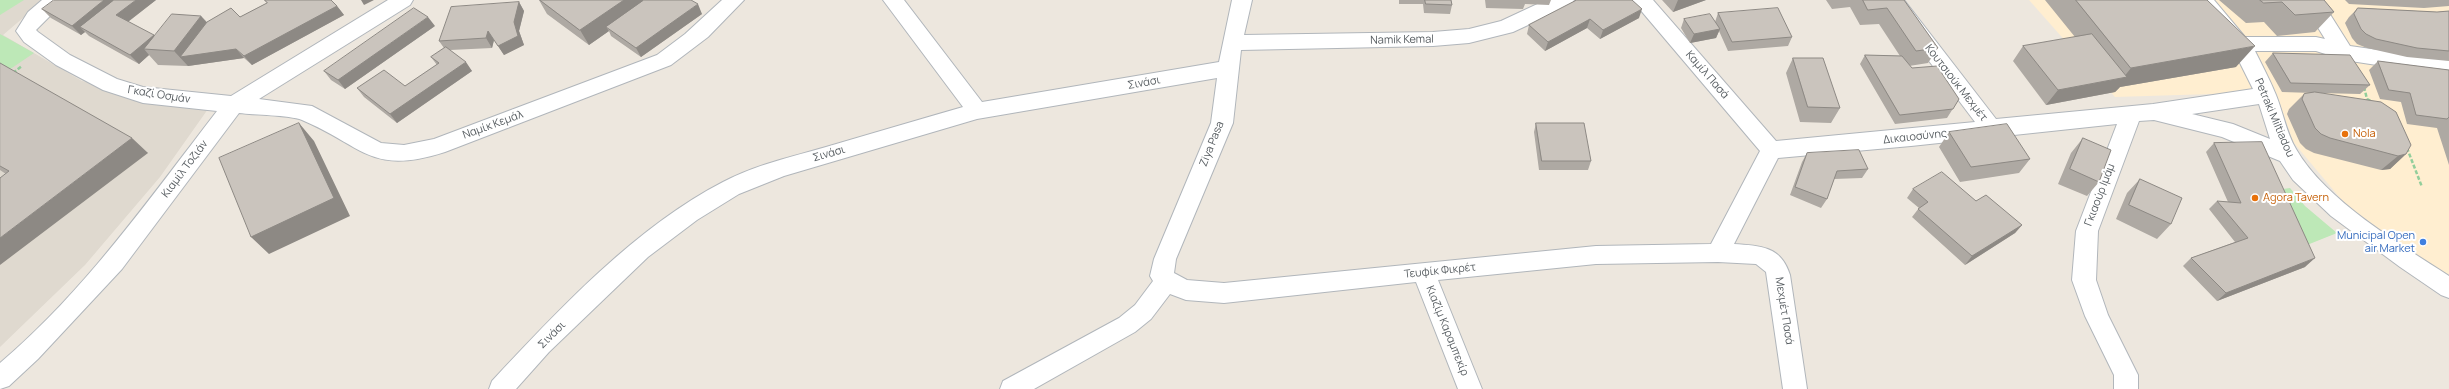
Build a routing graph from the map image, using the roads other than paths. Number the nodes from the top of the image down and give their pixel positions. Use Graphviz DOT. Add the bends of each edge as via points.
graph roads {
  1 [pos="56,0"];
  2 [pos="403,0"];
  3 [pos="734,0"];
  4 [pos="893,0"];
  5 [pos="1242,0"];
  6 [pos="1564,0"];
  7 [pos="1642,0"];
  8 [pos="1892,0"];
  9 [pos="2202,0"];
  10 [pos="2311,0"];
  11 [pos="1232,43"];
  12 [pos="2240,44"];
  13 [pos="2350,54"];
  14 [pos="1229,68"];
  15 [pos="2449,68"];
  16 [pos="2266,95"];
  17 [pos="233,105"];
  18 [pos="977,111"];
  19 [pos="2153,112"];
  20 [pos="2130,115"];
  21 [pos="1991,128"];
  22 [pos="1771,150"];
  23 [pos="2288,155"];
  24 [pos="1718,252"];
  25 [pos="1424,273"];
  26 [pos="1166,282"];
  27 [pos="2449,288"];
  28 [pos="0,378"];
  29 [pos="501,389"];
  30 [pos="1012,389"];
  31 [pos="1470,389"];
  32 [pos="1795,389"];
  33 [pos="2126,389"];
  1 -- 17 [label="street, Γκαζί Οσμάν" via="29,23 26,31 63,60 110,85 143,95"];
  2 -- 17 [label="street, Κιαμίλ Τοζιάν"];
  3 -- 17 [label="street, Ναμίκ Κεμάλ" via="697,36 664,60 437,146 402,155 382,153 305,112"];
  4 -- 18 [label="street"];
  5 -- 11 [label="street, Ziya Pasa"];
  6 -- 11 [label="street, Namik Kemal" via="1506,27 1469,36"];
  7 -- 22 [label="street, Καμίλ Πασά"];
  8 -- 21 [label="street, Κουτσιούκ Μεχμέτ"];
  9 -- 12 [label="street, Petraki Miltiadou" via="2216,12"];
  10 -- 13 [label="street"];
  11 -- 14 [label="street, Ziya Pasa"];
  12 -- 13 [label="street" via="2316,44"];
  12 -- 16 [label="street, Petraki Miltiadou"];
  13 -- 15 [label="street"];
  14 -- 18 [label="street, Σινάσι"];
  14 -- 26 [label="street, Ziya Pasa" via="1222,122 1165,259 1162,276"];
  16 -- 19 [label="street, Δικαιοσύνης"];
  16 -- 23 [label="street, Petraki Miltiadou"];
  17 -- 28 [label="street, Κιαμίλ Τοζιάν" via="114,262 30,352"];
  18 -- 29 [label="street, Σινάσι" via="778,168 731,188 689,214 640,250 540,346"];
  19 -- 20 [label="street, Δικαιοσύνης"];
  19 -- 23 [label="street, Δικαιοσύνης" via="2226,130"];
  20 -- 21 [label="street, Δικαιοσύνης"];
  20 -- 33 [label="street, Γκιαούρ Ιμάμ" via="2087,230 2084,280 2097,316 2126,375"];
  21 -- 22 [label="street, Δικαιοσύνης"];
  22 -- 24 [label="street"];
  23 -- 27 [label="street, Petraki Miltiadou" via="2301,175 2348,217"];
  24 -- 25 [label="street, Τευφίκ Φικρέτ" via="1596,255"];
  24 -- 32 [label="street, Μεχμέτ Πασά" via="1760,256 1776,266"];
  25 -- 26 [label="street, Τευφίκ Φικρέτ" via="1295,284 1251,292 1180,290"];
  25 -- 31 [label="street, Κιαζίμ Καραμπεκίρ"];
  26 -- 30 [label="street" via="1143,312 1127,325"];
}
